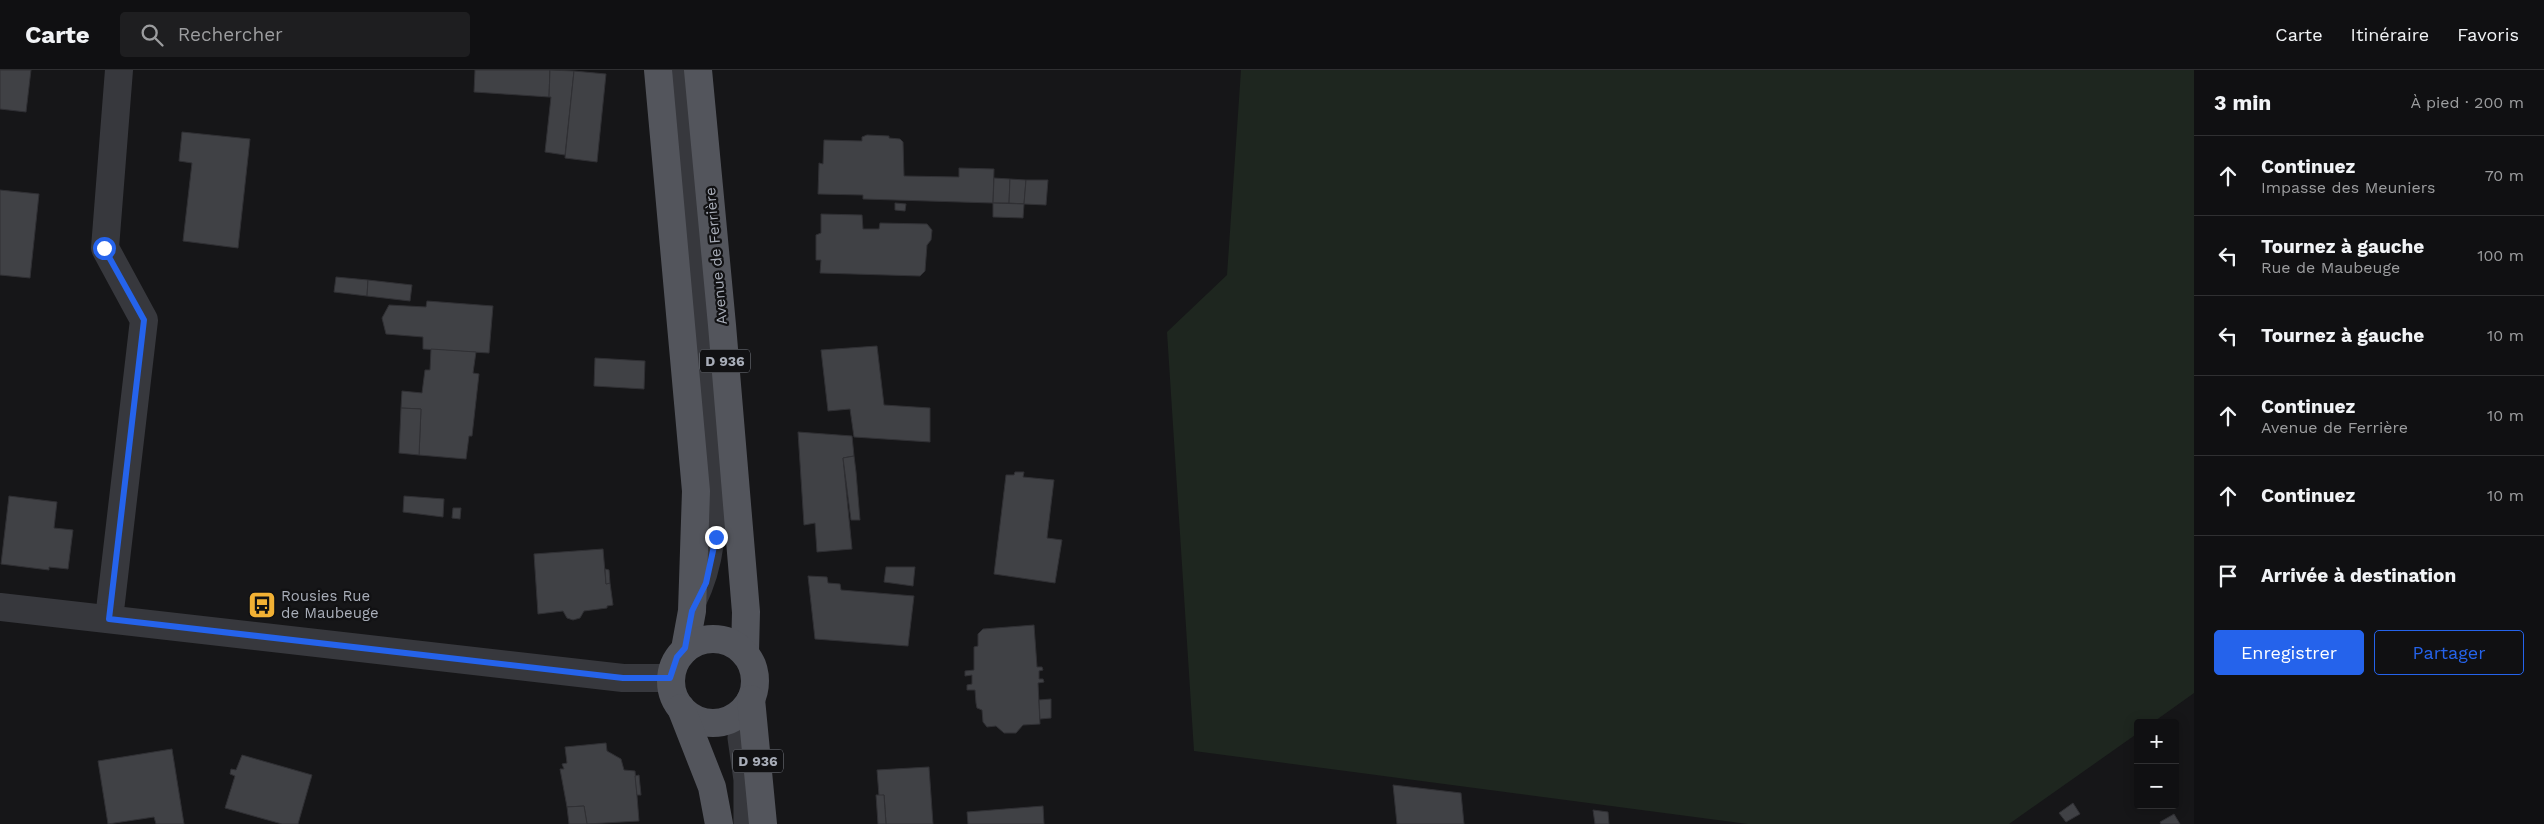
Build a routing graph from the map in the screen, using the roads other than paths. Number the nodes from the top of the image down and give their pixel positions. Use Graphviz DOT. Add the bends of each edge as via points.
graph roads {
  1 [pos="119,70"];
  2 [pos="658,70"];
  3 [pos="679,70"];
  4 [pos="698,70"];
  5 [pos="0,607"];
  6 [pos="692,611"];
  7 [pos="109,619"];
  8 [pos="685,648"];
  9 [pos="745,652"];
  10 [pos="670,678"];
  11 [pos="746,706"];
  12 [pos="681,708"];
  13 [pos="720,824"];
  14 [pos="744,824"];
  15 [pos="763,824"];
  1 -- 7 [label="street" via="104,248 144,320"];
  2 -- 6 [label="main road, D 936" via="696,492"];
  3 -- 6 [label="lane" via="716,473 716,537 706,583"];
  4 -- 9 [label="main road, Avenue de Ferrière / D 936" via="746,612"];
  5 -- 7 [label="street"];
  6 -- 8 [label="main road, D 936"];
  7 -- 10 [label="street" via="623,678"];
  8 -- 9 [label="main road" via="709,638 722,639"];
  8 -- 10 [label="main road" via="677,657"];
  9 -- 11 [label="main road" via="755,687"];
  10 -- 12 [label="main road" via="674,700"];
  11 -- 12 [label="main road" via="729,720 717,723 691,717"];
  11 -- 14 [label="lane" via="738,738 744,780"];
  11 -- 15 [label="main road, D 936"];
  12 -- 13 [label="main road" via="712,787"];
}
